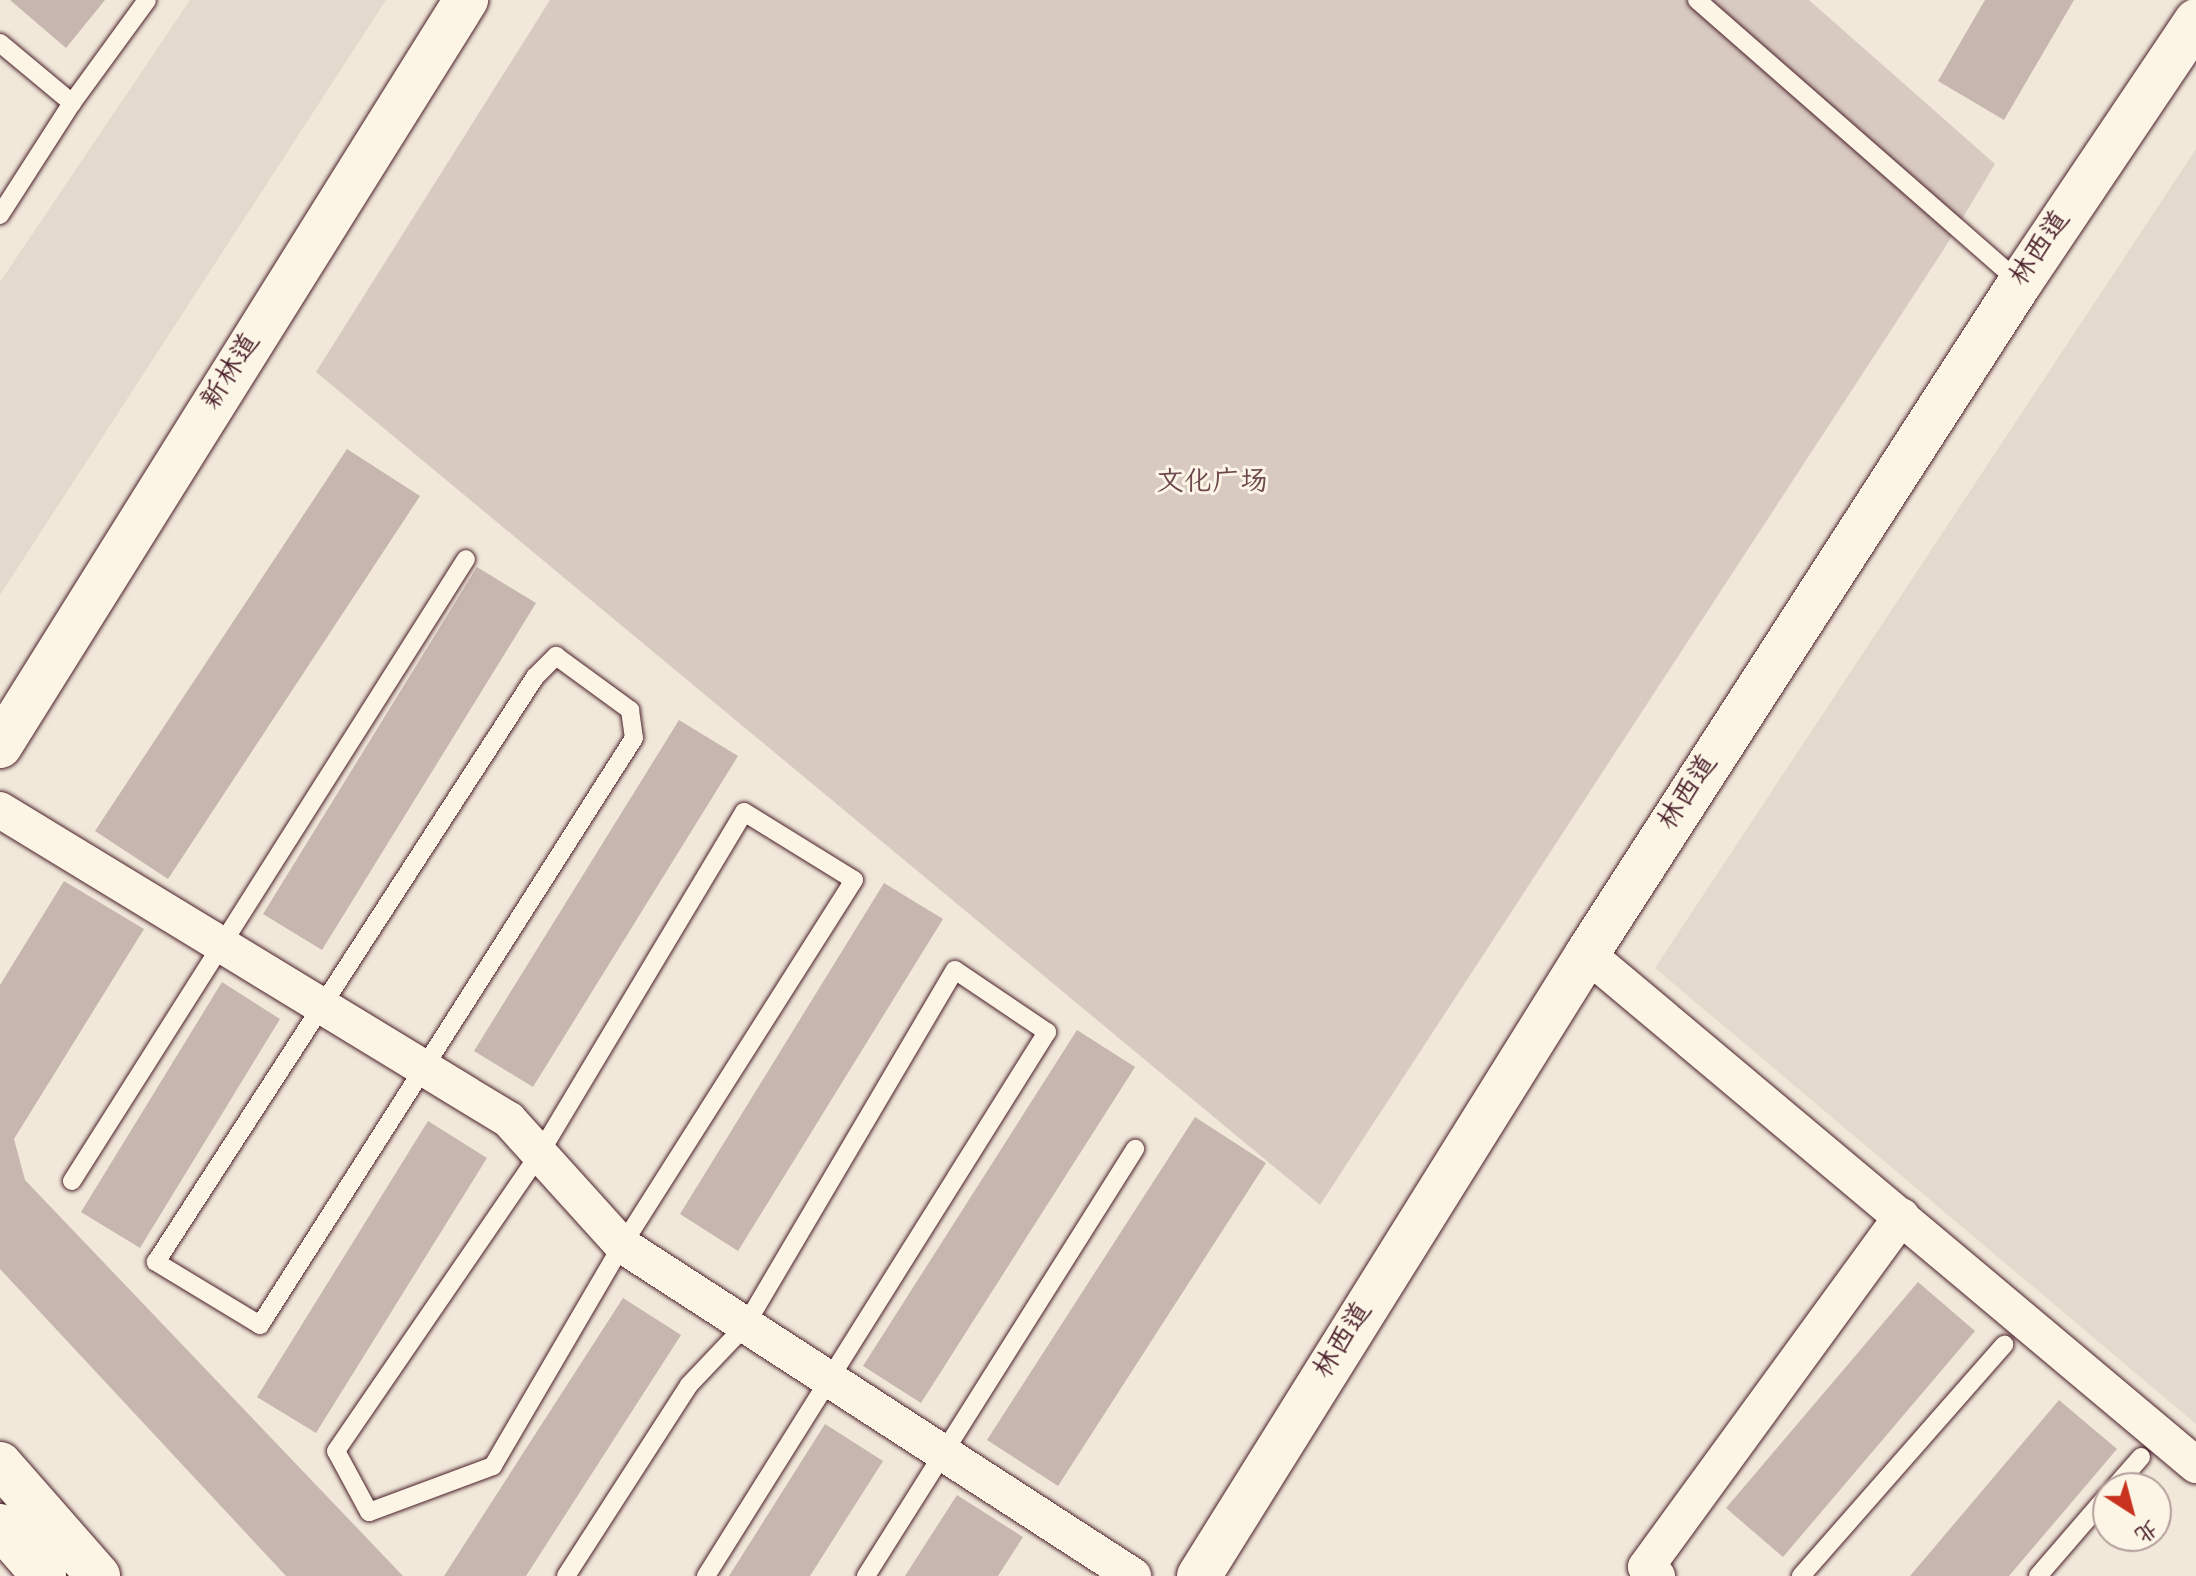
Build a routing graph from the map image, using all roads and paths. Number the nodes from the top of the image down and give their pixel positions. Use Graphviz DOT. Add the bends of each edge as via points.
graph roads {
  1 [pos="147,0"];
  2 [pos="466,0"];
  3 [pos="1697,0"];
  4 [pos="2196,21"];
  5 [pos="0,43"];
  6 [pos="72,103"];
  7 [pos="0,215"];
  8 [pos="2020,283"];
  9 [pos="466,559"];
  10 [pos="0,746"];
  11 [pos="0,810"];
  12 [pos="219,941"];
  13 [pos="1587,954"];
  14 [pos="321,1005"];
  15 [pos="425,1069"];
  16 [pos="1135,1149"];
  17 [pos="540,1153"];
  18 [pos="72,1181"];
  19 [pos="1902,1216"];
  20 [pos="622,1245"];
  21 [pos="745,1326"];
  22 [pos="2004,1345"];
  23 [pos="826,1379"];
  24 [pos="943,1454"];
  25 [pos="2141,1457"];
  26 [pos="0,1464"];
  27 [pos="2196,1465"];
  28 [pos="2128,1472"];
  29 [pos="2092,1514"];
  30 [pos="0,1526"];
  31 [pos="44,1576"];
  32 [pos="98,1576"];
  33 [pos="566,1576"];
  34 [pos="706,1576"];
  35 [pos="866,1576"];
  36 [pos="1133,1576"];
  37 [pos="1199,1576"];
  38 [pos="1657,1576"];
  39 [pos="1801,1576"];
  40 [pos="2038,1576"];
  1 -- 6 [label="lane"];
  2 -- 10 [label="main road, 新林道"];
  3 -- 8 [label="lane"];
  4 -- 8 [label="main road, 林西道"];
  5 -- 6 [label="lane"];
  6 -- 7 [label="lane"];
  8 -- 13 [label="main road, 林西道"];
  9 -- 12 [label="lane"];
  11 -- 12 [label="street"];
  12 -- 14 [label="street"];
  12 -- 18 [label="lane"];
  13 -- 19 [label="street"];
  13 -- 37 [label="main road, 林西道"];
  14 -- 15 [label="street"];
  14 -- 15 [label="lane" via="156,1262 260,1325"];
  14 -- 15 [label="lane" via="535,677 556,656 630,710 634,738"];
  15 -- 17 [label="street" via="509,1120"];
  16 -- 24 [label="lane"];
  17 -- 20 [label="street"];
  17 -- 20 [label="lane" via="336,1451 369,1512 493,1466"];
  17 -- 20 [label="lane" via="744,812 854,880"];
  19 -- 27 [label="street"];
  19 -- 38 [label="street" via="1646,1567"];
  20 -- 21 [label="street"];
  21 -- 23 [label="street"];
  21 -- 23 [label="lane" via="955,970 1047,1032"];
  21 -- 33 [label="lane" via="689,1385"];
  22 -- 39 [label="lane"];
  23 -- 24 [label="street"];
  23 -- 34 [label="lane"];
  24 -- 35 [label="lane"];
  24 -- 36 [label="street"];
  25 -- 28 [label="lane"];
  26 -- 32 [label="main road"];
  29 -- 40 [label="lane"];
  30 -- 31 [label="main road"];
}
